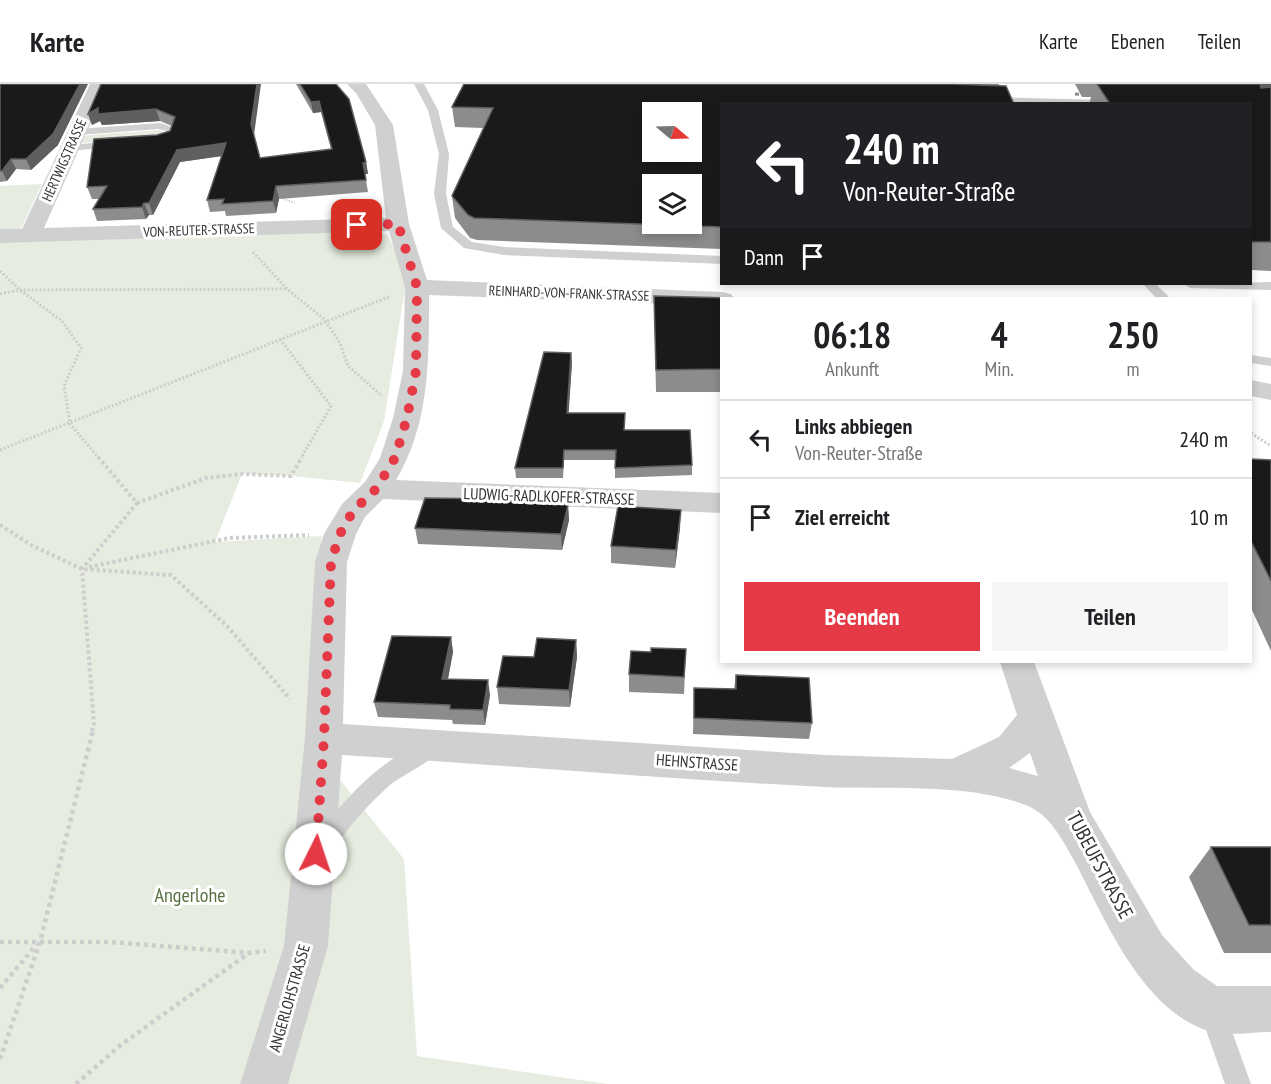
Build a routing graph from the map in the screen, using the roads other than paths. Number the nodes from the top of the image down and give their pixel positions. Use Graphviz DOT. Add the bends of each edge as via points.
graph roads {
  1 [pos="99,84"];
  2 [pos="356,84"];
  3 [pos="419,84"];
  4 [pos="978,99"];
  5 [pos="1048,102"];
  6 [pos="73,140"];
  7 [pos="148,141"];
  8 [pos="126,143"];
  9 [pos="398,224"];
  10 [pos="30,235"];
  11 [pos="0,236"];
  12 [pos="720,260"];
  13 [pos="1150,285"];
  14 [pos="1230,285"];
  15 [pos="1271,286"];
  16 [pos="417,287"];
  17 [pos="1162,297"];
  18 [pos="720,299"];
  19 [pos="1252,358"];
  20 [pos="1271,362"];
  21 [pos="1252,388"];
  22 [pos="1271,392"];
  23 [pos="376,489"];
  24 [pos="720,503"];
  25 [pos="1017,663"];
  26 [pos="1037,718"];
  27 [pos="324,738"];
  28 [pos="441,744"];
  29 [pos="953,775"];
  30 [pos="1072,818"];
  31 [pos="316,854"];
  32 [pos="1211,1009"];
  33 [pos="1271,1009"];
  34 [pos="264,1084"];
  35 [pos="1238,1084"];
  1 -- 6 [label="street, HERTWIGSTRASSE"];
  2 -- 9 [label="street, ANGERLOHSTRASSE" via="384,125"];
  3 -- 12 [label="lane" via="433,110 444,154 440,194 447,228 468,245 504,251"];
  4 -- 5 [label="lane"];
  6 -- 7 [label="lane" via="160,126 172,130 165,140"];
  6 -- 8 [label="lane"];
  6 -- 10 [label="street, HERTWIGSTRASSE"];
  9 -- 10 [label="street, VON-REUTER-STRASSE"];
  9 -- 16 [label="street, ANGERLOHSTRASSE"];
  10 -- 11 [label="street, VON-REUTER-STRASSE"];
  13 -- 17 [label="lane"];
  14 -- 15 [label="lane"];
  16 -- 18 [label="street, REINHARD-VON-FRANK-STRASSE"];
  16 -- 23 [label="street, ANGERLOHSTRASSE" via="416,371 407,418 395,458"];
  19 -- 20 [label="lane"];
  21 -- 22 [label="street"];
  23 -- 24 [label="street, LUDWIG-RADLKOFER-STRASSE"];
  23 -- 27 [label="street, ANGERLOHSTRASSE" via="353,511 331,562"];
  25 -- 26 [label="street, TUBEUFSTRASSE"];
  26 -- 29 [label="street, HEHNSTRASSE" via="1012,748"];
  26 -- 30 [label="street, TUBEUFSTRASSE"];
  27 -- 28 [label="street, HEHNSTRASSE"];
  27 -- 31 [label="street, ANGERLOHSTRASSE"];
  28 -- 29 [label="street, HEHNSTRASSE" via="825,771"];
  28 -- 31 [label="lane, HEHNSTRASSE" via="406,760 374,785"];
  29 -- 30 [label="street, HEHNSTRASSE" via="997,781 1043,794"];
  30 -- 32 [label="street, TUBEUFSTRASSE" via="1146,950 1178,986"];
  31 -- 34 [label="street, ANGERLOHSTRASSE" via="306,946"];
  32 -- 33 [label="street"];
  32 -- 35 [label="lane"];
}
